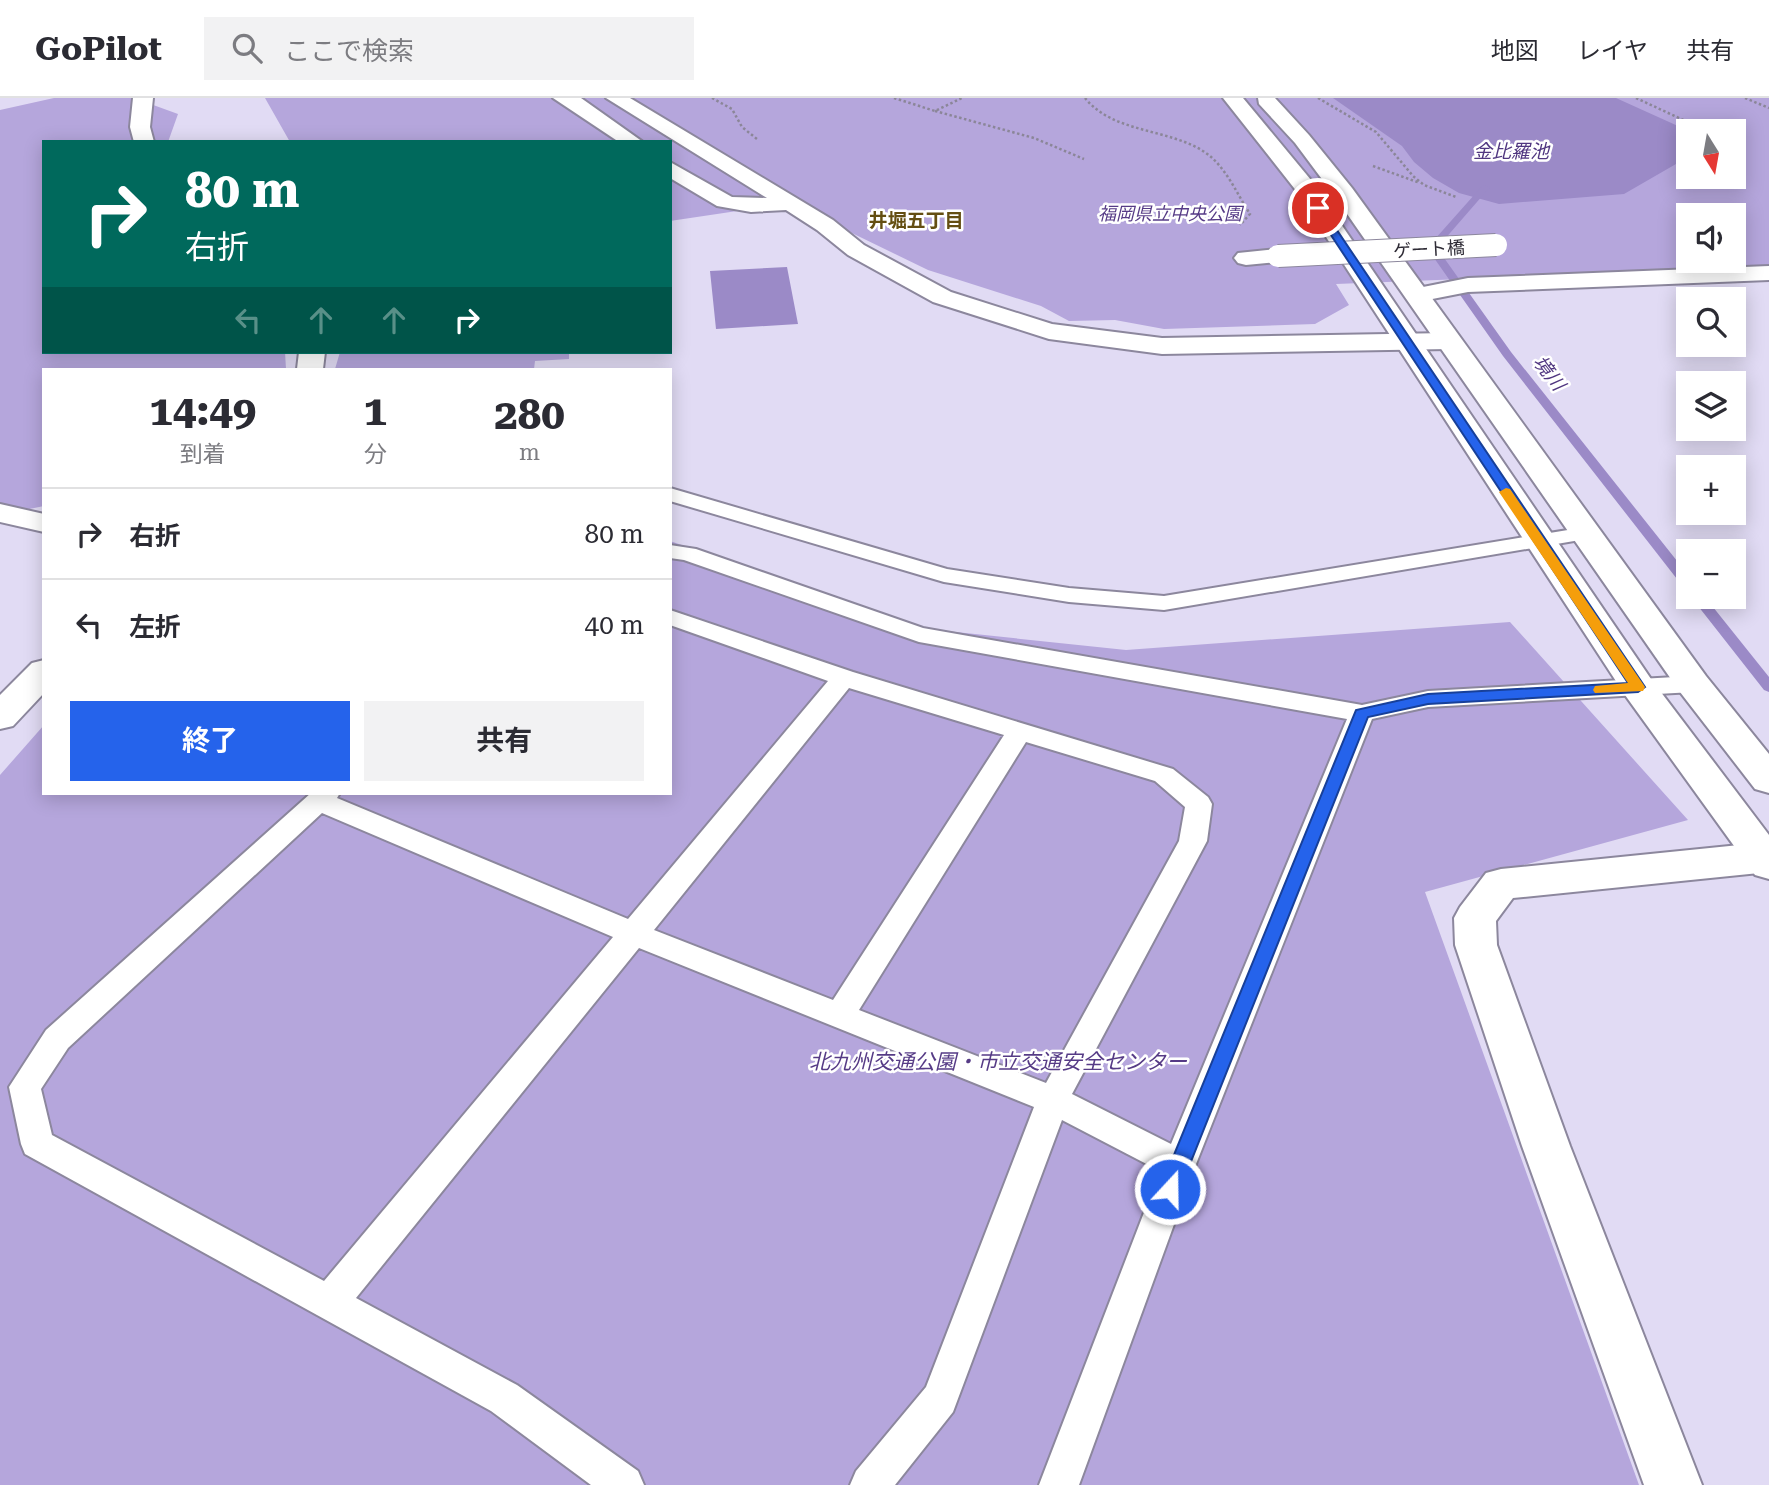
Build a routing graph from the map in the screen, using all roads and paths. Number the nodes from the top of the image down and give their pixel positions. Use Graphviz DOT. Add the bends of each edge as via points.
graph roads {
  1 [pos="143,98"];
  2 [pos="562,98"];
  3 [pos="616,98"];
  4 [pos="894,98"];
  5 [pos="962,98"];
  6 [pos="1085,98"];
  7 [pos="1233,98"];
  8 [pos="1265,98"];
  9 [pos="1318,98"];
  10 [pos="1636,98"];
  11 [pos="1745,98"];
  12 [pos="1769,108"];
  13 [pos="935,111"];
  14 [pos="1681,119"];
  15 [pos="143,140"];
  16 [pos="630,140"];
  17 [pos="1084,159"];
  18 [pos="672,169"];
  19 [pos="1456,197"];
  20 [pos="790,203"];
  21 [pos="1496,245"];
  22 [pos="1246,258"];
  23 [pos="1769,273"];
  24 [pos="1417,295"];
  25 [pos="1406,341"];
  26 [pos="1448,341"];
  27 [pos="672,495"];
  28 [pos="0,513"];
  29 [pos="42,523"];
  30 [pos="1586,533"];
  31 [pos="1538,541"];
  32 [pos="672,551"];
  33 [pos="672,618"];
  34 [pos="42,673"];
  35 [pos="844,678"];
  36 [pos="1693,684"];
  37 [pos="1638,687"];
  38 [pos="1362,713"];
  39 [pos="0,717"];
  40 [pos="1020,731"];
  41 [pos="1769,780"];
  42 [pos="323,797"];
  43 [pos="1767,860"];
  44 [pos="634,934"];
  45 [pos="839,1016"];
  46 [pos="1053,1100"];
  47 [pos="1180,1164"];
  48 [pos="330,1301"];
  49 [pos="624,1485"];
  50 [pos="870,1485"];
  51 [pos="1059,1485"];
  52 [pos="1673,1485"];
  1 -- 15 [label="street"];
  2 -- 16 [label="street"];
  3 -- 20 [label="street"];
  4 -- 13 [label="path"];
  5 -- 13 [label="path"];
  6 -- 22 [label="path" via="1088,105 1112,119 1185,140 1209,155 1250,215 1228,238"];
  7 -- 25 [label="street" via="1303,185"];
  8 -- 24 [label="street" via="1344,193"];
  9 -- 19 [label="path" via="1376,132 1424,185"];
  10 -- 14 [label="path"];
  11 -- 12 [label="path"];
  13 -- 17 [label="path" via="1034,138"];
  18 -- 20 [label="street" via="719,202 748,207"];
  20 -- 25 [label="street" via="856,250 942,297 1049,331 1162,346"];
  21 -- 22 [label="street, ゲート橋, bridge"];
  23 -- 24 [label="street" via="1468,285"];
  24 -- 26 [label="street"];
  25 -- 26 [label="street"];
  25 -- 31 [label="street"];
  26 -- 30 [label="street"];
  27 -- 31 [label="lane" via="944,575 1069,595 1164,603"];
  28 -- 29 [label="street"];
  30 -- 31 [label="lane"];
  30 -- 36 [label="street"];
  31 -- 37 [label="street"];
  32 -- 38 [label="lane" via="919,635"];
  33 -- 35 [label="lane"];
  34 -- 39 [label="street"];
  35 -- 40 [label="lane"];
  35 -- 44 [label="lane"];
  36 -- 37 [label="lane"];
  36 -- 41 [label="street"];
  37 -- 38 [label="lane" via="1428,699"];
  37 -- 43 [label="street"];
  38 -- 47 [label="lane"];
  40 -- 45 [label="lane"];
  40 -- 46 [label="lane" via="1164,775 1199,804 1193,841"];
  42 -- 44 [label="lane"];
  42 -- 48 [label="lane" via="58,1039 25,1087 37,1144"];
  43 -- 52 [label="street" via="1501,884 1475,918 1476,945 1546,1146"];
  44 -- 45 [label="lane"];
  44 -- 48 [label="lane"];
  45 -- 46 [label="lane"];
  46 -- 47 [label="lane"];
  46 -- 50 [label="lane" via="940,1399"];
  47 -- 51 [label="lane"];
  48 -- 49 [label="lane" via="504,1398"];
}
